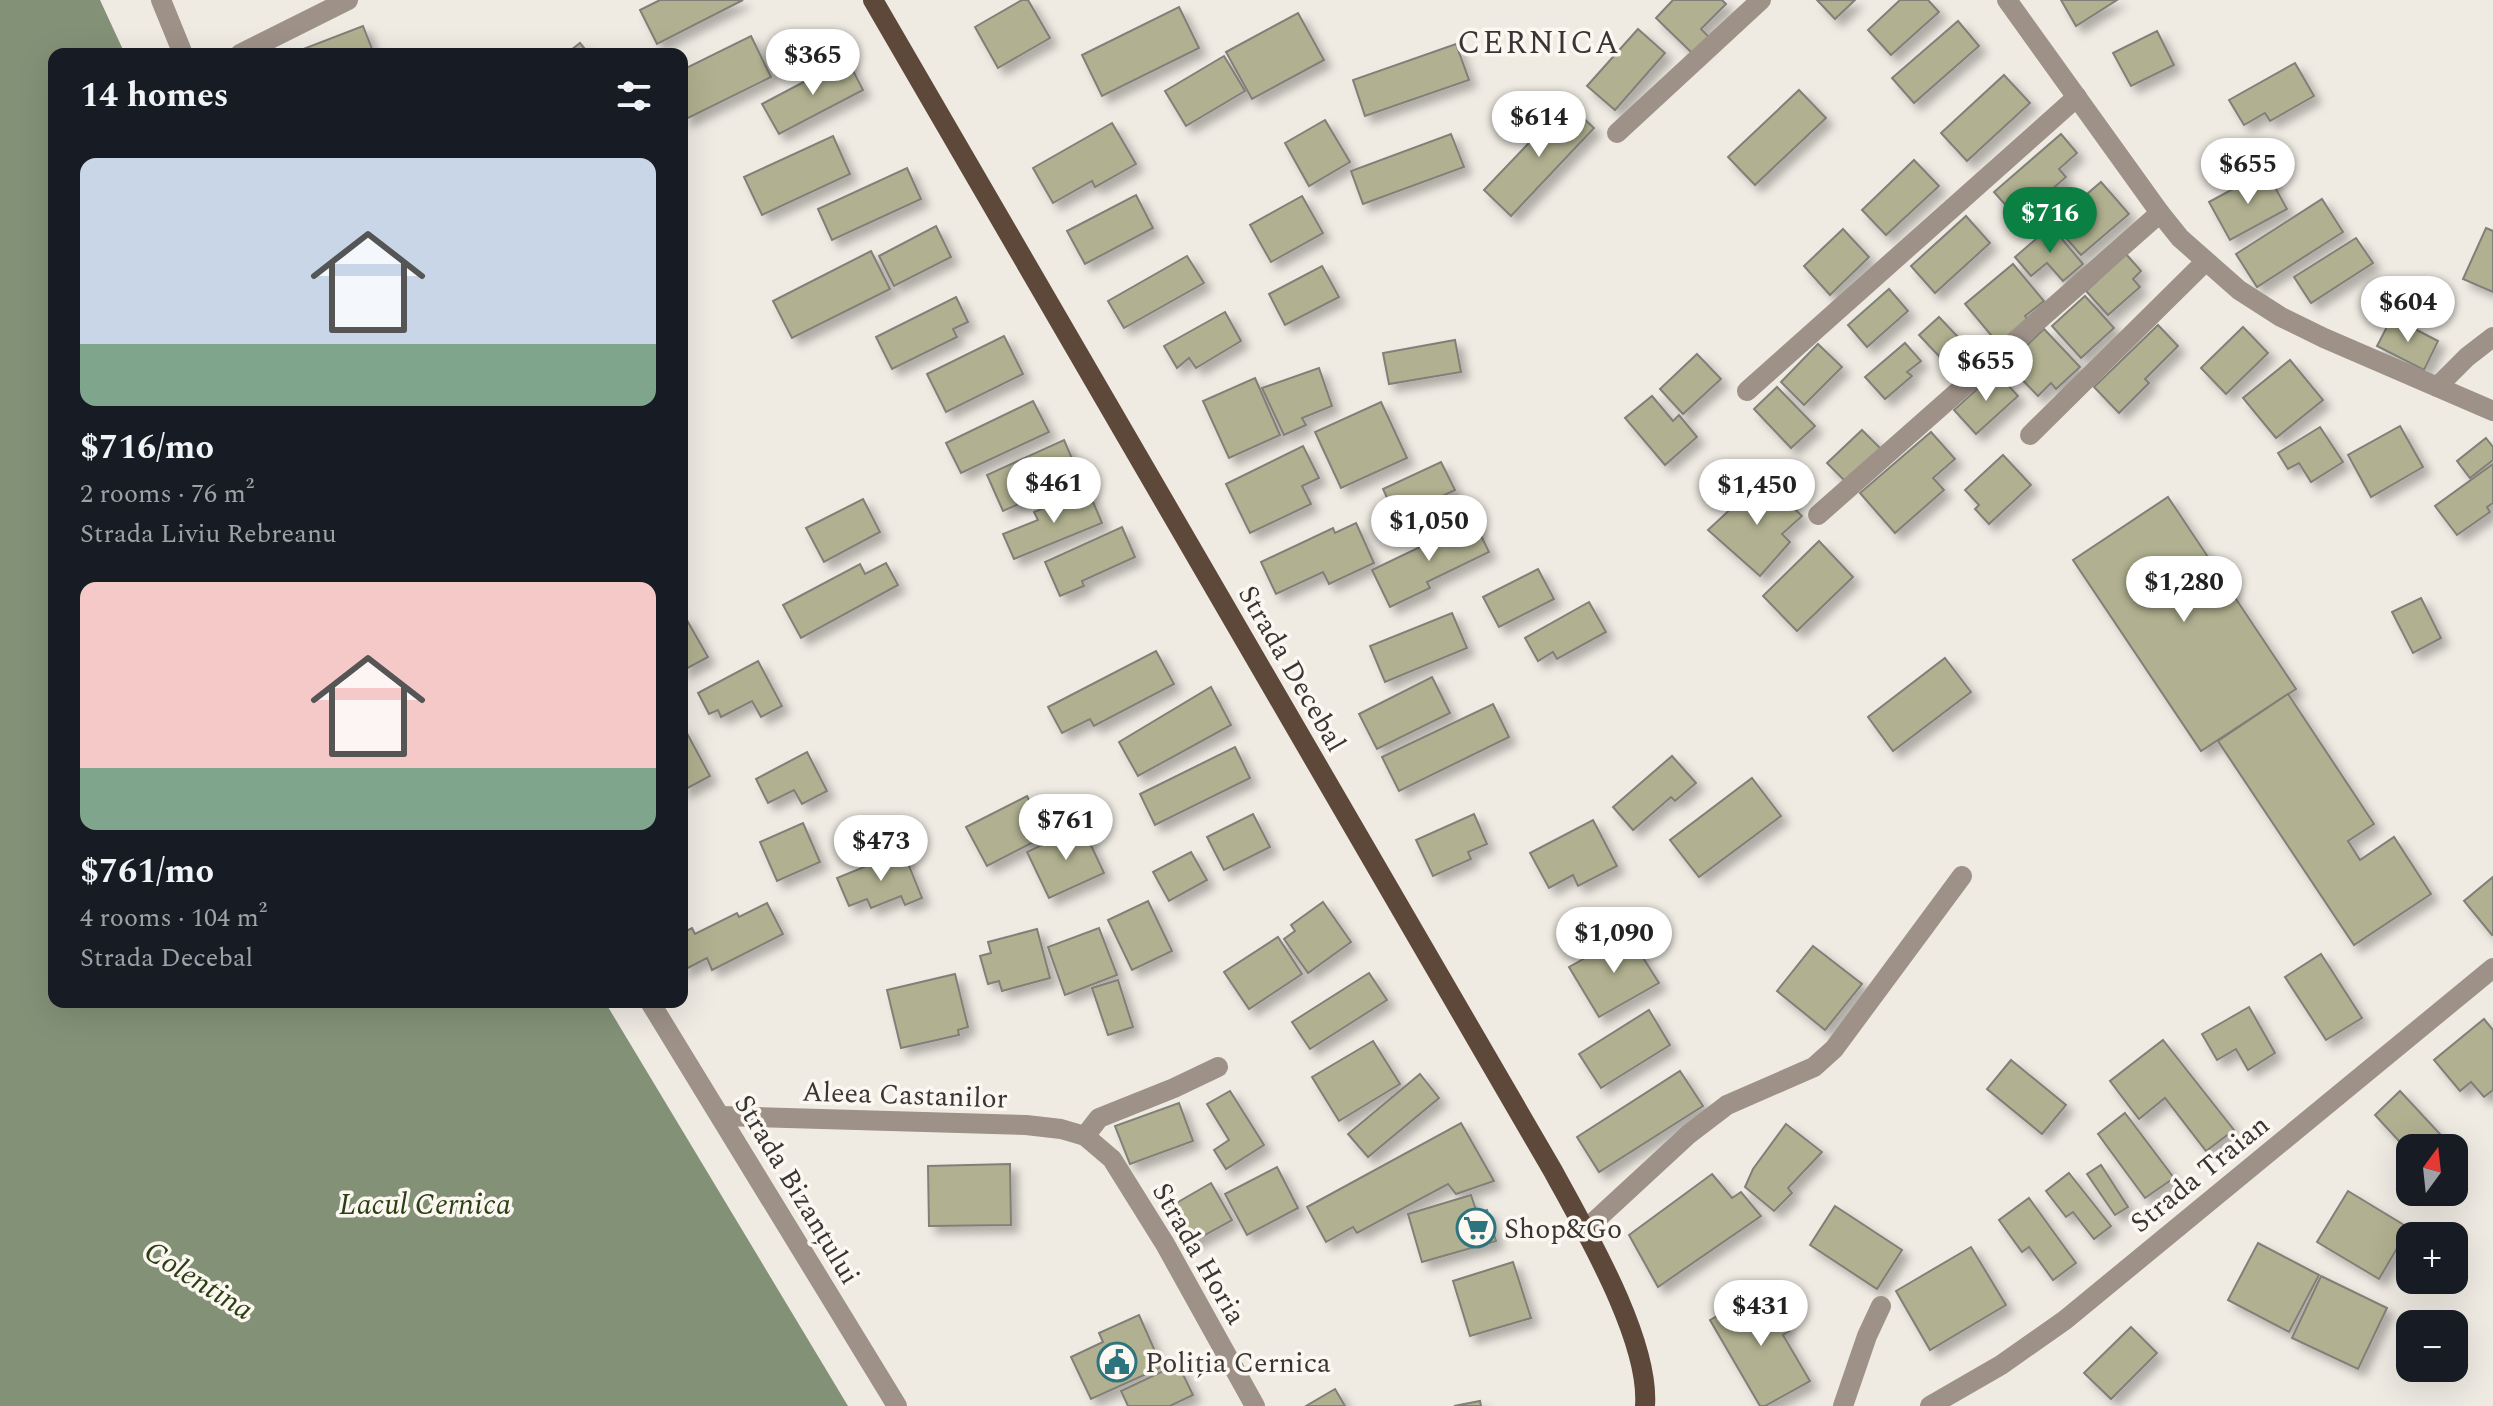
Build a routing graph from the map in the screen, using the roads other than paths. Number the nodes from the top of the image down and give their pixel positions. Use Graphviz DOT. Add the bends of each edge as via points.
graph roads {
  1 [pos="161,0"];
  2 [pos="348,0"];
  3 [pos="873,0"];
  4 [pos="1761,0"];
  5 [pos="2007,0"];
  6 [pos="181,48"];
  7 [pos="252,48"];
  8 [pos="2077,97"];
  9 [pos="1617,133"];
  10 [pos="2160,213"];
  11 [pos="2205,262"];
  12 [pos="2493,337"];
  13 [pos="2437,387"];
  14 [pos="1747,391"];
  15 [pos="2493,411"];
  16 [pos="2030,435"];
  17 [pos="1818,515"];
  18 [pos="1962,876"];
  19 [pos="2493,968"];
  20 [pos="654,1008"];
  21 [pos="1218,1067"];
  22 [pos="721,1116"];
  23 [pos="1085,1136"];
  24 [pos="1585,1230"];
  25 [pos="1881,1306"];
  26 [pos="1645,1373"];
  27 [pos="897,1406"];
  28 [pos="1255,1406"];
  29 [pos="1645,1406"];
  30 [pos="1654,1406"];
  31 [pos="1843,1406"];
  32 [pos="1930,1406"];
  1 -- 6 [label="street"];
  2 -- 7 [label="street"];
  3 -- 24 [label="main road, Strada Decebal"];
  4 -- 9 [label="street"];
  5 -- 8 [label="street"];
  8 -- 10 [label="street"];
  8 -- 14 [label="street"];
  10 -- 11 [label="street"];
  10 -- 17 [label="street"];
  11 -- 13 [label="street" via="2281,317"];
  11 -- 16 [label="street"];
  12 -- 13 [label="street"];
  13 -- 15 [label="street"];
  18 -- 24 [label="street" via="1834,1049 1814,1067 1727,1105"];
  19 -- 32 [label="street, Strada Traian" via="2065,1320"];
  20 -- 22 [label="street, Strada Bizanțului"];
  21 -- 23 [label="street" via="1099,1118"];
  22 -- 23 [label="street, Aleea Castanilor" via="1026,1125"];
  22 -- 27 [label="street, Strada Bizanțului"];
  23 -- 28 [label="street, Strada Horia" via="1112,1159"];
  24 -- 26 [label="main road, Strada Decebal"];
  25 -- 31 [label="street"];
  26 -- 29 [label="main road, Strada Decebal"];
  26 -- 30 [label="street, Strada Decebal"];
}
